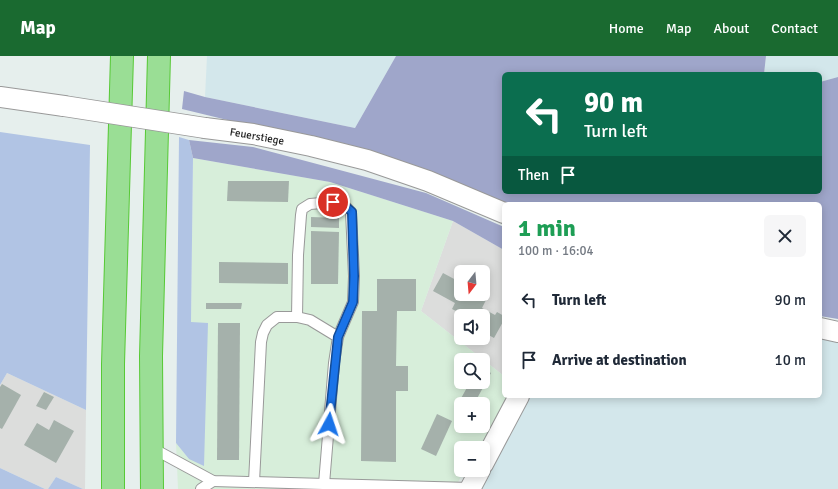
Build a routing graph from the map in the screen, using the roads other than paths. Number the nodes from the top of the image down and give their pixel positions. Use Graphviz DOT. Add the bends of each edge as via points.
graph roads {
  1 [pos="122,56"];
  2 [pos="159,56"];
  3 [pos="0,97"];
  4 [pos="502,212"];
  5 [pos="297,317"];
  6 [pos="822,328"];
  7 [pos="838,332"];
  8 [pos="338,337"];
  9 [pos="518,398"];
  10 [pos="152,448"];
  11 [pos="490,451"];
  12 [pos="476,477"];
  13 [pos="213,481"];
  14 [pos="254,482"];
  15 [pos="324,484"];
  16 [pos="470,488"];
  17 [pos="113,489"];
  18 [pos="152,489"];
  19 [pos="202,489"];
  1 -- 17 [label="highway" via="113,364"];
  2 -- 10 [label="highway" via="151,356"];
  3 -- 4 [label="street, Feuerstiege, bridge" via="253,134 311,146 367,160 428,181"];
  5 -- 8 [label="lane" via="310,320"];
  5 -- 8 [label="lane" via="302,209 310,204 333,202 344,205 352,212 353,302"];
  5 -- 14 [label="lane" via="277,317 267,324 263,333"];
  6 -- 7 [label="street"];
  8 -- 15 [label="lane"];
  9 -- 11 [label="street"];
  10 -- 13 [label="lane"];
  10 -- 18 [label="highway"];
  12 -- 16 [label="street"];
  13 -- 14 [label="lane"];
  13 -- 19 [label="lane"];
  14 -- 15 [label="lane"];
  15 -- 16 [label="lane"];
}
